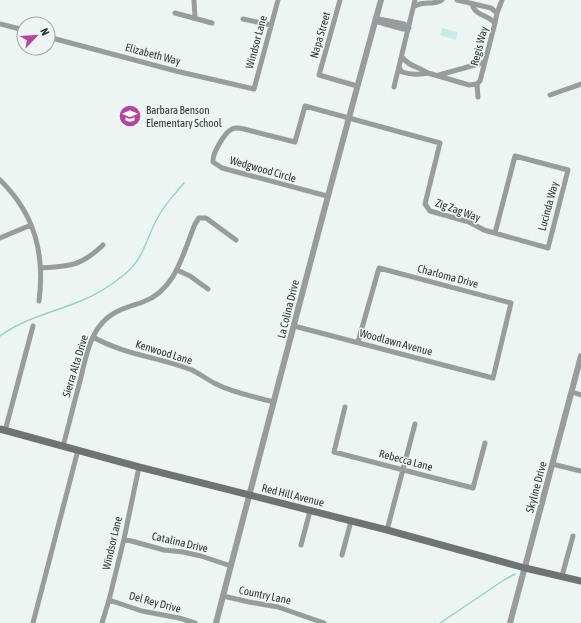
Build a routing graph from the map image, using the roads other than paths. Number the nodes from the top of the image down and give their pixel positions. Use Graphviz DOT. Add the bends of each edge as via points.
graph roads {
  1 [pos="194,0"];
  2 [pos="278,0"];
  3 [pos="340,0"];
  4 [pos="381,0"];
  5 [pos="416,0"];
  6 [pos="442,0"];
  7 [pos="456,0"];
  8 [pos="502,0"];
  9 [pos="472,4"];
  10 [pos="415,6"];
  11 [pos="175,13"];
  12 [pos="497,13"];
  13 [pos="195,18"];
  14 [pos="243,19"];
  15 [pos="375,20"];
  16 [pos="212,23"];
  17 [pos="495,23"];
  18 [pos="0,24"];
  19 [pos="271,25"];
  20 [pos="16,28"];
  21 [pos="409,28"];
  22 [pos="56,39"];
  23 [pos="402,57"];
  24 [pos="485,60"];
  25 [pos="400,66"];
  26 [pos="428,73"];
  27 [pos="438,76"];
  28 [pos="477,84"];
  29 [pos="581,84"];
  30 [pos="357,86"];
  31 [pos="394,86"];
  32 [pos="254,89"];
  33 [pos="550,95"];
  34 [pos="478,97"];
  35 [pos="348,118"];
  36 [pos="0,180"];
  37 [pos="327,196"];
  38 [pos="31,225"];
  39 [pos="495,233"];
  40 [pos="0,238"];
  41 [pos="236,240"];
  42 [pos="103,245"];
  43 [pos="548,248"];
  44 [pos="41,268"];
  45 [pos="177,270"];
  46 [pos="208,289"];
  47 [pos="39,301"];
  48 [pos="33,326"];
  49 [pos="294,326"];
  50 [pos="93,337"];
  51 [pos="358,342"];
  52 [pos="581,356"];
  53 [pos="493,378"];
  54 [pos="572,392"];
  55 [pos="581,395"];
  56 [pos="274,402"];
  57 [pos="345,407"];
  58 [pos="414,424"];
  59 [pos="2,430"];
  60 [pos="485,443"];
  61 [pos="63,446"];
  62 [pos="78,450"];
  63 [pos="552,464"];
  64 [pos="140,467"];
  65 [pos="403,469"];
  66 [pos="581,471"];
  67 [pos="249,495"];
  68 [pos="310,511"];
  69 [pos="351,521"];
  70 [pos="387,530"];
  71 [pos="573,536"];
  72 [pos="124,539"];
  73 [pos="301,545"];
  74 [pos="342,555"];
  75 [pos="231,566"];
  76 [pos="525,568"];
  77 [pos="562,576"];
  78 [pos="581,582"];
  79 [pos="223,596"];
  80 [pos="109,600"];
  81 [pos="33,623"];
  82 [pos="102,623"];
  83 [pos="195,623"];
  84 [pos="216,623"];
  85 [pos="324,623"];
  86 [pos="510,623"];
  1 -- 13 [label="street"];
  2 -- 19 [label="street, Windsor Lane"];
  3 -- 30 [label="street, Napa Street" via="319,76"];
  4 -- 15 [label="street, La Colina Drive"];
  5 -- 10 [label="street"];
  6 -- 10 [label="street" via="437,3 425,1"];
  7 -- 9 [label="street"];
  8 -- 12 [label="street, Regis Way"];
  9 -- 12 [label="street" via="491,8"];
  9 -- 17 [label="street" via="477,13"];
  10 -- 21 [label="street"];
  11 -- 13 [label="street"];
  12 -- 17 [label="street, Regis Way"];
  13 -- 16 [label="street"];
  14 -- 19 [label="street"];
  15 -- 21 [label="street" via="403,29"];
  15 -- 30 [label="street, La Colina Drive"];
  17 -- 24 [label="street, Regis Way"];
  18 -- 20 [label="street"];
  19 -- 32 [label="street, Windsor Lane"];
  21 -- 23 [label="street"];
  22 -- 32 [label="street, Elizabeth Way"];
  23 -- 25 [label="street"];
  23 -- 26 [label="street" via="406,62"];
  24 -- 27 [label="street"];
  24 -- 28 [label="street, Regis Way"];
  25 -- 26 [label="street" via="402,72 408,74"];
  25 -- 31 [label="street"];
  26 -- 27 [label="street"];
  27 -- 28 [label="street" via="469,85"];
  28 -- 34 [label="street, Regis Way"];
  29 -- 33 [label="street"];
  30 -- 35 [label="street, La Colina Drive"];
  35 -- 37 [label="street, La Colina Drive"];
  35 -- 37 [label="street, Wedgwood Circle" via="304,106 294,142 236,128 224,136 212,158 213,162 222,168"];
  35 -- 39 [label="street, Zig Zag Way" via="440,143 425,204 427,208"];
  36 -- 38 [label="street" via="20,204"];
  37 -- 49 [label="street, La Colina Drive"];
  38 -- 40 [label="street"];
  38 -- 44 [label="street"];
  39 -- 43 [label="street, Zig Zag Way"];
  39 -- 43 [label="street, Lucinda Way" via="515,156 568,170"];
  41 -- 45 [label="street, Sierra Alta Drive" via="206,218 200,218 195,224"];
  42 -- 44 [label="street" via="79,263"];
  44 -- 47 [label="street"];
  45 -- 46 [label="street"];
  45 -- 50 [label="street, Sierra Alta Drive" via="161,292 122,308 103,321"];
  48 -- 59 [label="street"];
  49 -- 51 [label="street, Woodlawn Avenue"];
  49 -- 56 [label="street, La Colina Drive"];
  50 -- 56 [label="street, Kenwood Lane" via="121,350 193,371 231,390"];
  50 -- 61 [label="street, Sierra Alta Drive"];
  51 -- 53 [label="street, Woodlawn Avenue"];
  51 -- 53 [label="street, Charloma Drive" via="379,268 512,303"];
  52 -- 54 [label="street, Skyline Drive"];
  54 -- 55 [label="street"];
  54 -- 63 [label="street, Skyline Drive"];
  56 -- 67 [label="street, La Colina Drive"];
  57 -- 65 [label="street, Rebecca Lane" via="334,452"];
  58 -- 65 [label="street"];
  59 -- 61 [label="main road, Red Hill Avenue"];
  60 -- 65 [label="street, Rebecca Lane" via="473,488"];
  61 -- 62 [label="main road, Red Hill Avenue"];
  62 -- 64 [label="main road, Red Hill Avenue"];
  62 -- 81 [label="street"];
  63 -- 66 [label="street"];
  63 -- 76 [label="street, Skyline Drive"];
  64 -- 67 [label="main road, Red Hill Avenue"];
  64 -- 72 [label="street, Windsor Lane"];
  65 -- 70 [label="street"];
  67 -- 68 [label="main road, Red Hill Avenue"];
  67 -- 75 [label="street, La Colina Drive"];
  68 -- 69 [label="main road, Red Hill Avenue"];
  68 -- 73 [label="street"];
  69 -- 70 [label="main road, Red Hill Avenue"];
  69 -- 74 [label="street"];
  70 -- 76 [label="main road, Red Hill Avenue"];
  71 -- 77 [label="street"];
  72 -- 75 [label="street, Catalina Drive" via="164,550 196,555"];
  72 -- 80 [label="street, Windsor Lane"];
  75 -- 79 [label="street, La Colina Drive"];
  76 -- 77 [label="main road, Red Hill Avenue"];
  76 -- 86 [label="street, Skyline Drive"];
  77 -- 78 [label="main road, Red Hill Avenue"];
  79 -- 84 [label="street, La Colina Drive"];
  79 -- 85 [label="street, Country Lane" via="278,606"];
  80 -- 82 [label="street, Windsor Lane"];
  80 -- 83 [label="street, Del Rey Drive" via="142,611"];
}
